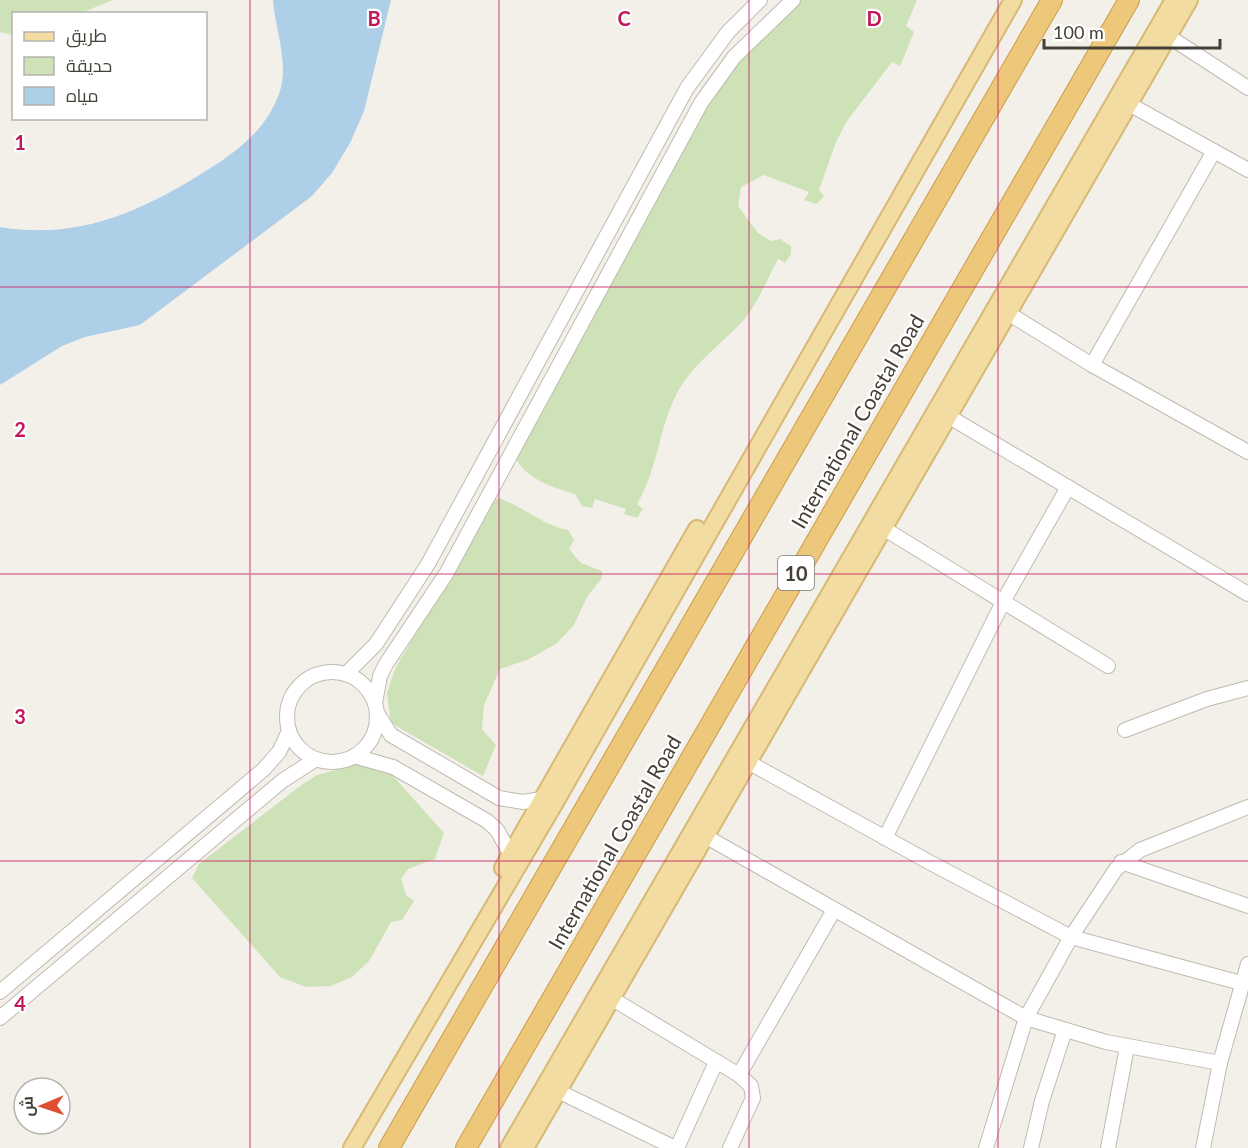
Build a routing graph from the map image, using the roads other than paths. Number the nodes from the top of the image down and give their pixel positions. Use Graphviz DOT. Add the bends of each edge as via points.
graph roads {
  1 [pos="760,0"];
  2 [pos="793,0"];
  3 [pos="1001,0"];
  4 [pos="1013,0"];
  5 [pos="1052,0"];
  6 [pos="1129,0"];
  7 [pos="1174,0"];
  8 [pos="1189,0"];
  9 [pos="1168,36"];
  10 [pos="1248,88"];
  11 [pos="1129,104"];
  12 [pos="1214,151"];
  13 [pos="1246,164"];
  14 [pos="623,204"];
  15 [pos="641,213"];
  16 [pos="614,221"];
  17 [pos="632,230"];
  18 [pos="1008,313"];
  19 [pos="1092,365"];
  20 [pos="948,416"];
  21 [pos="1248,452"];
  22 [pos="482,466"];
  23 [pos="499,475"];
  24 [pos="474,480"];
  25 [pos="1068,488"];
  26 [pos="491,490"];
  27 [pos="883,528"];
  28 [pos="1248,594"];
  29 [pos="1004,600"];
  30 [pos="1108,666"];
  31 [pos="346,674"];
  32 [pos="1248,688"];
  33 [pos="376,708"];
  34 [pos="1125,730"];
  35 [pos="289,731"];
  36 [pos="418,751"];
  37 [pos="354,756"];
  38 [pos="316,759"];
  39 [pos="748,762"];
  40 [pos="405,774"];
  41 [pos="542,799"];
  42 [pos="1248,807"];
  43 [pos="705,836"];
  44 [pos="885,838"];
  45 [pos="511,855"];
  46 [pos="1121,862"];
  47 [pos="1248,906"];
  48 [pos="834,910"];
  49 [pos="1071,937"];
  50 [pos="1246,972"];
  51 [pos="21,975"];
  52 [pos="34,990"];
  53 [pos="0,992"];
  54 [pos="611,999"];
  55 [pos="1026,1017"];
  56 [pos="0,1018"];
  57 [pos="1065,1030"];
  58 [pos="1127,1047"];
  59 [pos="716,1062"];
  60 [pos="1220,1063"];
  61 [pos="740,1075"];
  62 [pos="558,1092"];
  63 [pos="341,1148"];
  64 [pos="352,1148"];
  65 [pos="389,1148"];
  66 [pos="466,1148"];
  67 [pos="509,1148"];
  68 [pos="525,1148"];
  69 [pos="676,1148"];
  70 [pos="730,1148"];
  71 [pos="986,1148"];
  72 [pos="1031,1148"];
  73 [pos="1108,1148"];
  74 [pos="1203,1148"];
  1 -- 14 [label="street" via="728,32 687,88"];
  2 -- 15 [label="street" via="753,37 717,79"];
  3 -- 41 [label="main road"];
  4 -- 64 [label="main road" via="554,804"];
  5 -- 65 [label="highway, International Coastal Road"];
  6 -- 66 [label="highway, International Coastal Road / 10"];
  7 -- 67 [label="main road"];
  8 -- 9 [label="main road"];
  9 -- 10 [label="street"];
  9 -- 11 [label="main road"];
  11 -- 12 [label="street"];
  11 -- 18 [label="main road"];
  12 -- 13 [label="street"];
  12 -- 19 [label="street"];
  14 -- 15 [label="street"];
  14 -- 16 [label="street"];
  15 -- 17 [label="street"];
  16 -- 17 [label="street"];
  16 -- 22 [label="street"];
  17 -- 23 [label="street"];
  18 -- 19 [label="street"];
  18 -- 20 [label="main road"];
  19 -- 21 [label="street"];
  20 -- 25 [label="street"];
  20 -- 27 [label="main road"];
  22 -- 23 [label="street"];
  22 -- 24 [label="street"];
  23 -- 26 [label="street"];
  24 -- 26 [label="street"];
  24 -- 31 [label="street" via="403,604 370,652"];
  25 -- 28 [label="street"];
  25 -- 29 [label="street"];
  26 -- 33 [label="street" via="446,574 386,664 380,676"];
  27 -- 29 [label="street"];
  27 -- 39 [label="main road"];
  29 -- 30 [label="street"];
  29 -- 44 [label="street"];
  31 -- 33 [label="street" via="364,685"];
  31 -- 35 [label="street" via="327,672 301,684 287,709"];
  32 -- 34 [label="street"];
  33 -- 36 [label="street" via="391,735"];
  33 -- 37 [label="street" via="374,733"];
  35 -- 38 [label="street" via="299,748"];
  35 -- 51 [label="street" via="279,752 263,770"];
  36 -- 40 [label="street"];
  36 -- 41 [label="street" via="500,798 523,802"];
  37 -- 38 [label="street" via="335,762"];
  37 -- 40 [label="street" via="381,761"];
  38 -- 52 [label="street" via="282,781"];
  39 -- 43 [label="main road"];
  39 -- 44 [label="street"];
  40 -- 45 [label="street" via="487,821 498,830"];
  41 -- 45 [label="main road"];
  42 -- 46 [label="street" via="1140,850"];
  43 -- 48 [label="street"];
  43 -- 54 [label="main road"];
  44 -- 49 [label="street"];
  45 -- 63 [label="main road"];
  46 -- 47 [label="street"];
  46 -- 49 [label="street"];
  48 -- 55 [label="street"];
  48 -- 61 [label="street"];
  49 -- 50 [label="street"];
  49 -- 55 [label="street"];
  50 -- 60 [label="street"];
  51 -- 52 [label="street"];
  51 -- 53 [label="street"];
  52 -- 56 [label="street"];
  54 -- 59 [label="street"];
  54 -- 62 [label="main road"];
  55 -- 57 [label="street"];
  55 -- 71 [label="street"];
  57 -- 58 [label="street"];
  57 -- 72 [label="street"];
  58 -- 60 [label="street"];
  58 -- 73 [label="street"];
  59 -- 61 [label="street"];
  59 -- 69 [label="street"];
  60 -- 74 [label="street"];
  61 -- 70 [label="street" via="751,1086 753,1098"];
  62 -- 68 [label="main road"];
  62 -- 69 [label="street"];
}
